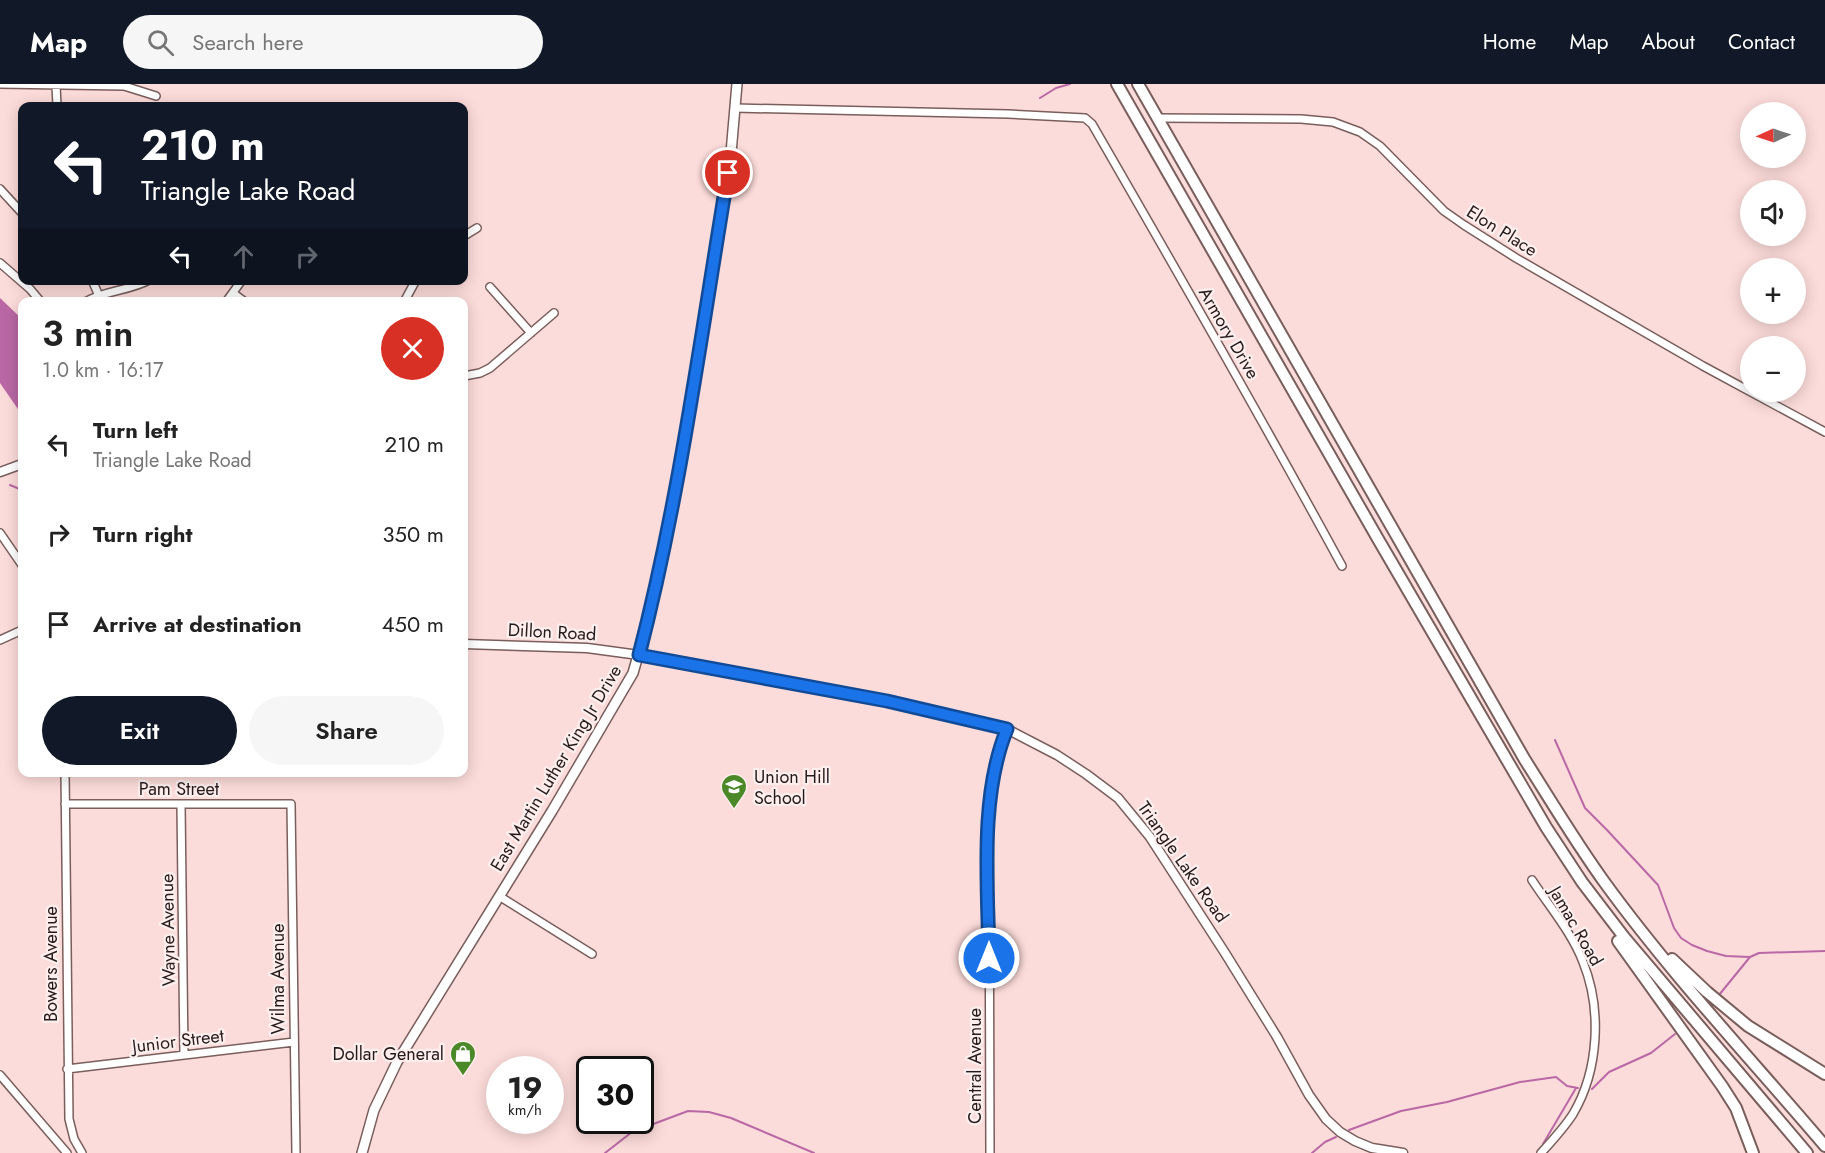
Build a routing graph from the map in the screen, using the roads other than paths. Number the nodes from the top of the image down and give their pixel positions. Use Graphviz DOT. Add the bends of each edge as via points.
graph roads {
  1 [pos="0,84"];
  2 [pos="737,84"];
  3 [pos="1117,84"];
  4 [pos="1138,84"];
  5 [pos="56,85"];
  6 [pos="156,96"];
  7 [pos="57,102"];
  8 [pos="735,108"];
  9 [pos="1157,118"];
  10 [pos="0,189"];
  11 [pos="18,209"];
  12 [pos="477,228"];
  13 [pos="468,234"];
  14 [pos="0,263"];
  15 [pos="18,280"];
  16 [pos="23,285"];
  17 [pos="94,285"];
  18 [pos="138,285"];
  19 [pos="238,285"];
  20 [pos="490,287"];
  21 [pos="233,292"];
  22 [pos="99,296"];
  23 [pos="36,297"];
  24 [pos="230,297"];
  25 [pos="239,297"];
  26 [pos="554,313"];
  27 [pos="531,333"];
  28 [pos="468,375"];
  29 [pos="1825,432"];
  30 [pos="18,465"];
  31 [pos="0,472"];
  32 [pos="0,533"];
  33 [pos="18,559"];
  34 [pos="1342,566"];
  35 [pos="18,632"];
  36 [pos="0,640"];
  37 [pos="468,644"];
  38 [pos="639,655"];
  39 [pos="1007,729"];
  40 [pos="65,777"];
  41 [pos="65,804"];
  42 [pos="181,804"];
  43 [pos="292,805"];
  44 [pos="1532,880"];
  45 [pos="499,896"];
  46 [pos="1604,911"];
  47 [pos="1639,927"];
  48 [pos="592,954"];
  49 [pos="294,1042"];
  50 [pos="184,1055"];
  51 [pos="67,1069"];
  52 [pos="1825,1074"];
  53 [pos="0,1075"];
  54 [pos="1825,1146"];
  55 [pos="1364,1149"];
  56 [pos="67,1153"];
  57 [pos="82,1153"];
  58 [pos="296,1153"];
  59 [pos="362,1153"];
  60 [pos="990,1153"];
  61 [pos="1403,1153"];
  62 [pos="1541,1153"];
  63 [pos="1753,1153"];
  64 [pos="1807,1153"];
  1 -- 5 [label="street"];
  2 -- 8 [label="main road, East Martin Luther King Jr Drive"];
  3 -- 46 [label="highway" via="1528,797"];
  4 -- 9 [label="highway"];
  5 -- 6 [label="street" via="124,86"];
  5 -- 7 [label="street"];
  8 -- 34 [label="street, Armory Drive" via="1085,117 1151,226"];
  8 -- 38 [label="main road, East Martin Luther King Jr Drive" via="681,461"];
  9 -- 29 [label="street, Elon Place" via="1301,119 1333,122 1360,132 1464,225 1703,366"];
  9 -- 47 [label="highway" via="1525,760 1575,840"];
  10 -- 11 [label="street"];
  12 -- 13 [label="street"];
  14 -- 15 [label="street"];
  16 -- 23 [label="street"];
  17 -- 22 [label="street"];
  18 -- 22 [label="street"];
  19 -- 21 [label="street"];
  20 -- 27 [label="street"];
  21 -- 24 [label="street"];
  21 -- 25 [label="street"];
  26 -- 27 [label="street"];
  27 -- 28 [label="street" via="490,368"];
  30 -- 31 [label="street"];
  32 -- 33 [label="street"];
  35 -- 36 [label="street"];
  37 -- 38 [label="street, Dillon Road" via="587,648"];
  38 -- 39 [label="street, Triangle Lake Road" via="887,701"];
  38 -- 45 [label="main road, East Martin Luther King Jr Drive" via="628,683"];
  39 -- 55 [label="street, Triangle Lake Road" via="1057,755 1118,798 1183,886 1309,1095 1326,1119"];
  39 -- 60 [label="street, Central Avenue" via="993,779 988,843"];
  40 -- 41 [label="street, Bowers Avenue"];
  41 -- 42 [label="street, Pam Street"];
  41 -- 51 [label="street, Bowers Avenue"];
  42 -- 43 [label="street, Pam Street"];
  42 -- 50 [label="street, Wayne Avenue"];
  43 -- 49 [label="street, Wilma Avenue"];
  44 -- 62 [label="street, Jamac Road" via="1583,960 1595,1022 1590,1072 1583,1091 1572,1114"];
  45 -- 48 [label="street"];
  45 -- 59 [label="main road, East Martin Luther King Jr Drive" via="397,1062 374,1110"];
  46 -- 63 [label="highway" via="1617,938 1736,1108"];
  46 -- 64 [label="highway"];
  47 -- 52 [label="highway" via="1748,1026"];
  47 -- 54 [label="highway"];
  49 -- 50 [label="street, Junior Street"];
  49 -- 58 [label="street, Wilma Avenue"];
  50 -- 51 [label="street, Junior Street"];
  51 -- 57 [label="street, Bowers Avenue" via="69,1119"];
  53 -- 56 [label="street"];
  55 -- 61 [label="street, Triangle Lake Road"];
}
